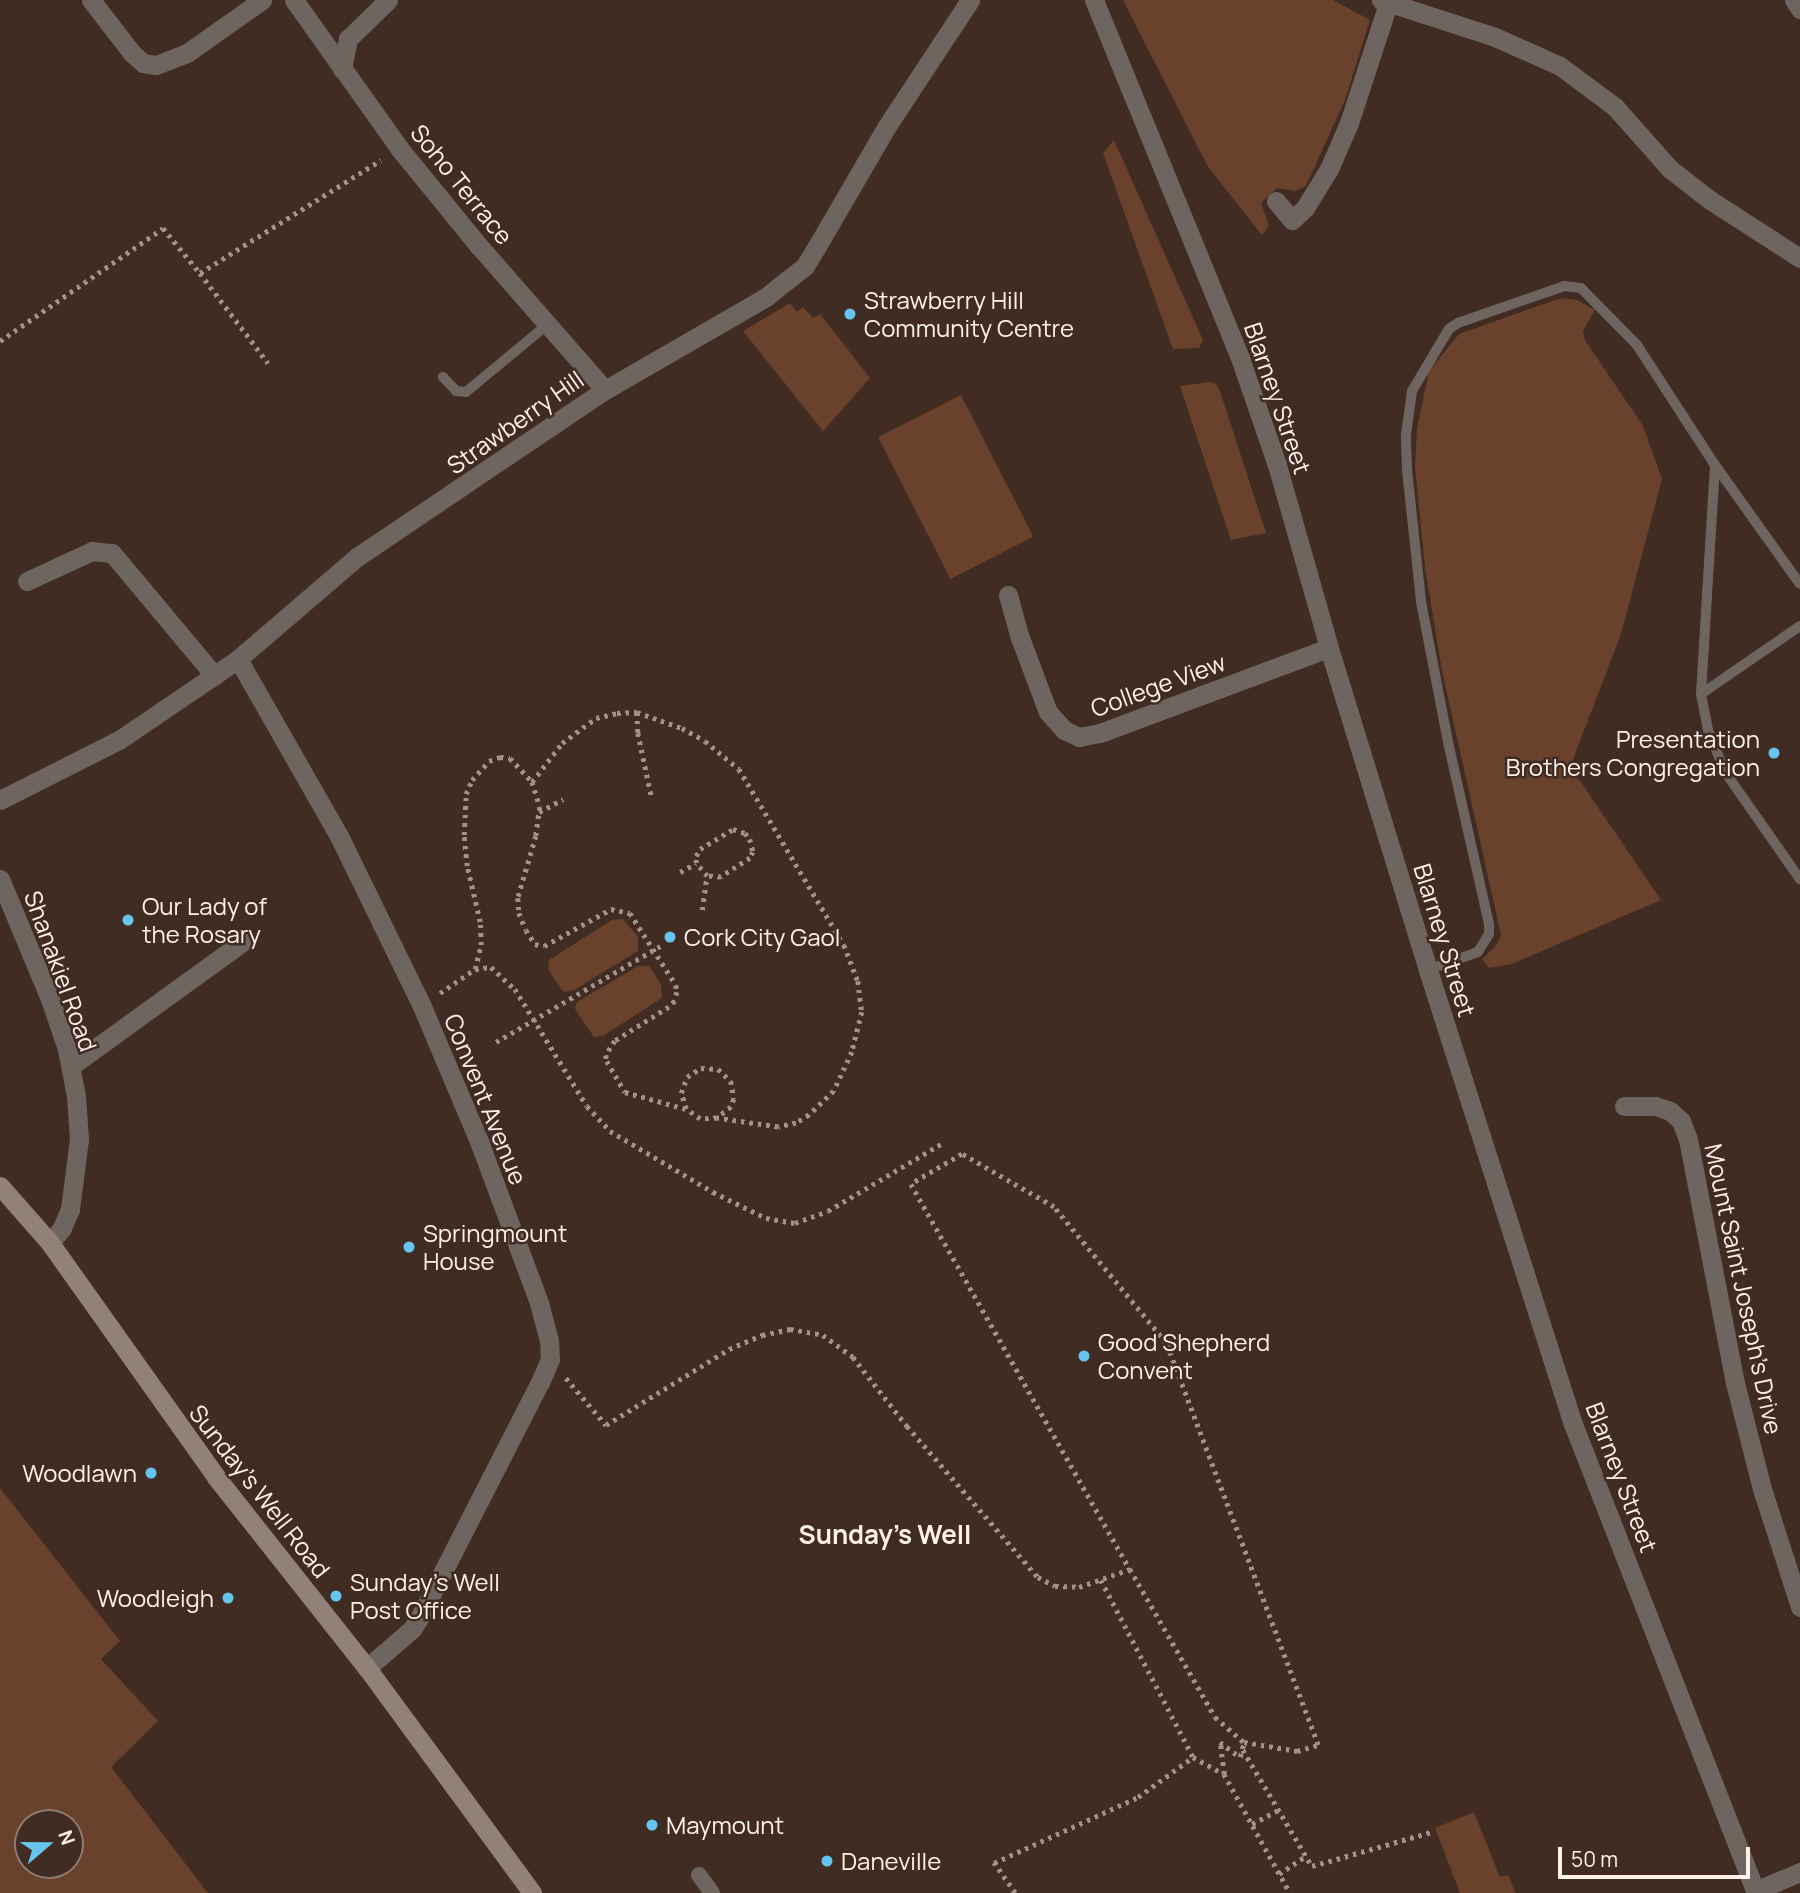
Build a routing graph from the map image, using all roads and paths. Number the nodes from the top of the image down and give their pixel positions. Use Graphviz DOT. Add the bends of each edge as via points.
graph roads {
  1 [pos="91,0"];
  2 [pos="262,0"];
  3 [pos="294,0"];
  4 [pos="388,0"];
  5 [pos="970,0"];
  6 [pos="1094,0"];
  7 [pos="1794,0"];
  8 [pos="1385,2"];
  9 [pos="1800,9"];
  10 [pos="342,69"];
  11 [pos="399,148"];
  12 [pos="1276,201"];
  13 [pos="1800,258"];
  14 [pos="200,273"];
  15 [pos="548,324"];
  16 [pos="0,341"];
  17 [pos="268,363"];
  18 [pos="443,377"];
  19 [pos="605,390"];
  20 [pos="1716,465"];
  21 [pos="27,581"];
  22 [pos="1800,584"];
  23 [pos="1008,595"];
  24 [pos="1800,626"];
  25 [pos="1329,648"];
  26 [pos="238,659"];
  27 [pos="215,676"];
  28 [pos="1701,694"];
  29 [pos="637,712"];
  30 [pos="532,782"];
  31 [pos="563,799"];
  32 [pos="652,799"];
  33 [pos="0,800"];
  34 [pos="539,812"];
  35 [pos="696,863"];
  36 [pos="680,872"];
  37 [pos="707,876"];
  38 [pos="1800,878"];
  39 [pos="0,879"];
  40 [pos="702,910"];
  41 [pos="245,940"];
  42 [pos="658,948"];
  43 [pos="475,969"];
  44 [pos="1428,970"];
  45 [pos="421,1004"];
  46 [pos="534,1020"];
  47 [pos="496,1042"];
  48 [pos="71,1066"];
  49 [pos="1624,1106"];
  50 [pos="686,1109"];
  51 [pos="717,1118"];
  52 [pos="941,1144"];
  53 [pos="0,1186"];
  54 [pos="50,1243"];
  55 [pos="550,1359"];
  56 [pos="1130,1569"];
  57 [pos="1101,1580"];
  58 [pos="1800,1607"];
  59 [pos="367,1668"];
  60 [pos="1244,1742"];
  61 [pos="1242,1749"];
  62 [pos="1194,1757"];
  63 [pos="1224,1774"];
  64 [pos="1278,1810"];
  65 [pos="1252,1824"];
  66 [pos="1430,1832"];
  67 [pos="1306,1856"];
  68 [pos="1800,1872"];
  69 [pos="1279,1874"];
  70 [pos="699,1875"];
  71 [pos="1755,1892"];
  72 [pos="533,1893"];
  73 [pos="712,1893"];
  74 [pos="1015,1893"];
  75 [pos="1290,1893"];
  1 -- 2 [label="street" via="132,53 143,63 156,65 187,53"];
  3 -- 10 [label="street, Soho Terrace"];
  4 -- 10 [label="street" via="348,39"];
  5 -- 19 [label="street, Strawberry Hill" via="887,126 805,266 766,297"];
  6 -- 25 [label="street, Blarney Street" via="1240,358 1277,465"];
  7 -- 9 [label="street"];
  8 -- 12 [label="street" via="1349,124 1334,158 1293,220"];
  8 -- 13 [label="street" via="1495,37 1560,66 1615,107 1670,169"];
  10 -- 11 [label="street, Soho Terrace"];
  11 -- 14 [label="path"];
  11 -- 15 [label="street, Soho Terrace"];
  14 -- 16 [label="path" via="163,228"];
  14 -- 17 [label="path"];
  15 -- 18 [label="lane" via="466,392 456,391"];
  15 -- 19 [label="street, Soho Terrace"];
  19 -- 26 [label="street, Strawberry Hill" via="357,557"];
  20 -- 22 [label="lane"];
  20 -- 28 [label="lane"];
  20 -- 44 [label="lane" via="1637,345 1581,288 1564,286 1458,323 1416,381 1406,436 1421,601 1489,924 1489,934 1478,952"];
  21 -- 27 [label="street" via="92,551 112,553"];
  23 -- 25 [label="street, College View" via="1048,712 1079,737"];
  24 -- 28 [label="lane"];
  25 -- 44 [label="street, Blarney Street"];
  26 -- 27 [label="street, Strawberry Hill"];
  26 -- 45 [label="street, Convent Avenue" via="339,836"];
  27 -- 33 [label="street, Strawberry Hill" via="119,740"];
  28 -- 38 [label="lane" via="1708,730 1725,772"];
  29 -- 30 [label="path" via="617,713 585,724 554,752"];
  29 -- 32 [label="path"];
  29 -- 51 [label="path" via="705,741 739,769 844,945 858,981 859,1029 844,1073 823,1103 796,1123 778,1127"];
  30 -- 34 [label="path" via="538,792"];
  30 -- 43 [label="path" via="520,765 500,757 489,761 466,794 467,866 480,922"];
  31 -- 34 [label="path"];
  34 -- 42 [label="path" via="518,898 519,914 535,944 551,944 617,908 630,914"];
  35 -- 36 [label="path"];
  35 -- 37 [label="path"];
  35 -- 37 [label="path" via="700,849 713,840 733,829 746,833 752,846 750,858 721,877"];
  37 -- 40 [label="path"];
  39 -- 48 [label="street, Shanakiel Road" via="50,999"];
  41 -- 48 [label="street"];
  42 -- 46 [label="path"];
  42 -- 50 [label="path" via="676,985 675,1001 615,1041 606,1055 625,1092"];
  43 -- 45 [label="path"];
  43 -- 46 [label="path" via="491,967 501,972"];
  44 -- 71 [label="street, Blarney Street" via="1573,1424"];
  45 -- 55 [label="street, Convent Avenue" via="539,1303"];
  46 -- 47 [label="path"];
  46 -- 52 [label="path" via="587,1106 610,1131 742,1208 781,1222 795,1223 828,1211"];
  48 -- 54 [label="street, Shanakiel Road" via="79,1139 76,1170 67,1219"];
  49 -- 58 [label="street, Mount Saint Joseph's Drive" via="1670,1111 1681,1121 1688,1139 1735,1383 1762,1489"];
  50 -- 51 [label="path" via="700,1119"];
  50 -- 51 [label="path" via="681,1093 687,1077 701,1068 718,1069 731,1081 734,1099"];
  53 -- 54 [label="main road, Sunday's Well Road"];
  54 -- 59 [label="main road, Sunday's Well Road" via="216,1477"];
  55 -- 57 [label="path" via="606,1425 729,1349 762,1335 790,1328 823,1335 853,1357 1038,1577 1055,1586 1079,1587"];
  55 -- 59 [label="street" via="420,1617"];
  56 -- 57 [label="path"];
  56 -- 60 [label="path" via="1215,1717"];
  56 -- 60 [label="path" via="911,1184 962,1154 1054,1208 1166,1343 1318,1745 1297,1751"];
  57 -- 62 [label="path"];
  59 -- 72 [label="main road, Sunday's Well Road"];
  60 -- 61 [label="path"];
  61 -- 63 [label="path" via="1240,1756 1220,1742"];
  61 -- 64 [label="path"];
  62 -- 63 [label="path"];
  62 -- 74 [label="path" via="1138,1797 994,1863"];
  63 -- 65 [label="path"];
  64 -- 65 [label="path"];
  64 -- 67 [label="path"];
  65 -- 69 [label="path"];
  66 -- 67 [label="path" via="1312,1866"];
  67 -- 69 [label="path"];
  68 -- 71 [label="street"];
  69 -- 75 [label="path"];
  70 -- 73 [label="street"];
}
